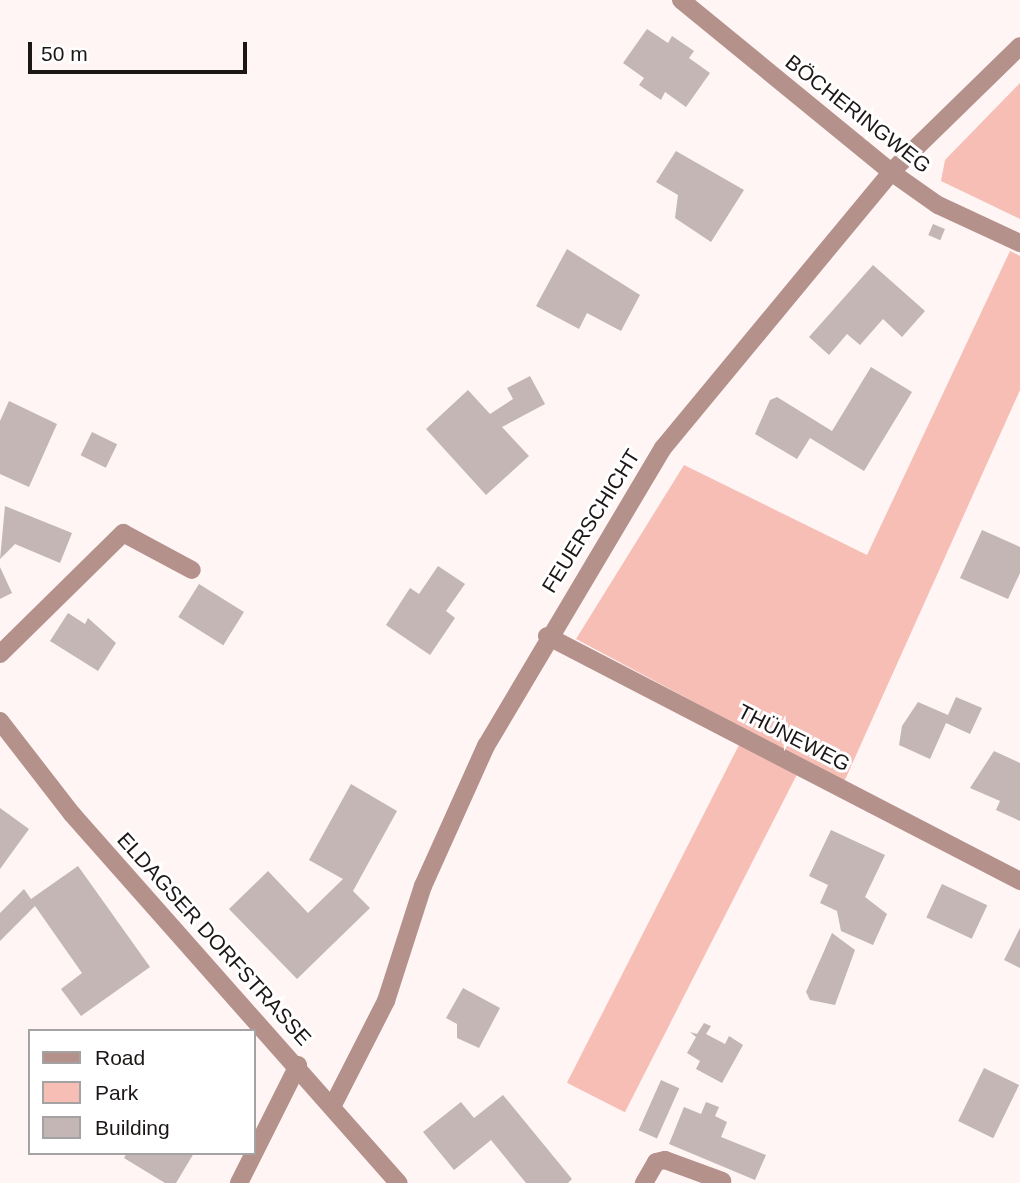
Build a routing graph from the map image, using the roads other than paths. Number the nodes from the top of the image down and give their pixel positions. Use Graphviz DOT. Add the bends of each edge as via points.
graph roads {
  1 [pos="681,0"];
  2 [pos="1020,46"];
  3 [pos="891,172"];
  4 [pos="1020,243"];
  5 [pos="192,570"];
  6 [pos="547,636"];
  7 [pos="0,654"];
  8 [pos="0,721"];
  9 [pos="1020,881"];
  10 [pos="298,1065"];
  11 [pos="333,1105"];
  12 [pos="256,1149"];
  13 [pos="253,1155"];
  14 [pos="722,1181"];
  15 [pos="239,1183"];
  16 [pos="399,1183"];
  17 [pos="643,1183"];
  1 -- 3 [label="street, BÖCHERINGWEG"];
  2 -- 3 [label="street, FEUERSCHICHT"];
  3 -- 4 [label="street, BÖCHERINGWEG" via="938,205"];
  3 -- 6 [label="street, FEUERSCHICHT" via="663,448"];
  5 -- 7 [label="street" via="123,533"];
  6 -- 9 [label="street, THÜNEWEG"];
  6 -- 11 [label="street, FEUERSCHICHT" via="480,758 423,886 386,1001"];
  8 -- 10 [label="street, ELDAGSER DORFSTRASSE" via="72,814"];
  10 -- 11 [label="street, ELDAGSER DORFSTRASSE"];
  10 -- 12 [label="street"];
  11 -- 16 [label="street, ELDAGSER DORFSTRASSE"];
  13 -- 15 [label="street"];
  14 -- 17 [label="street" via="665,1160 656,1162"];
}
